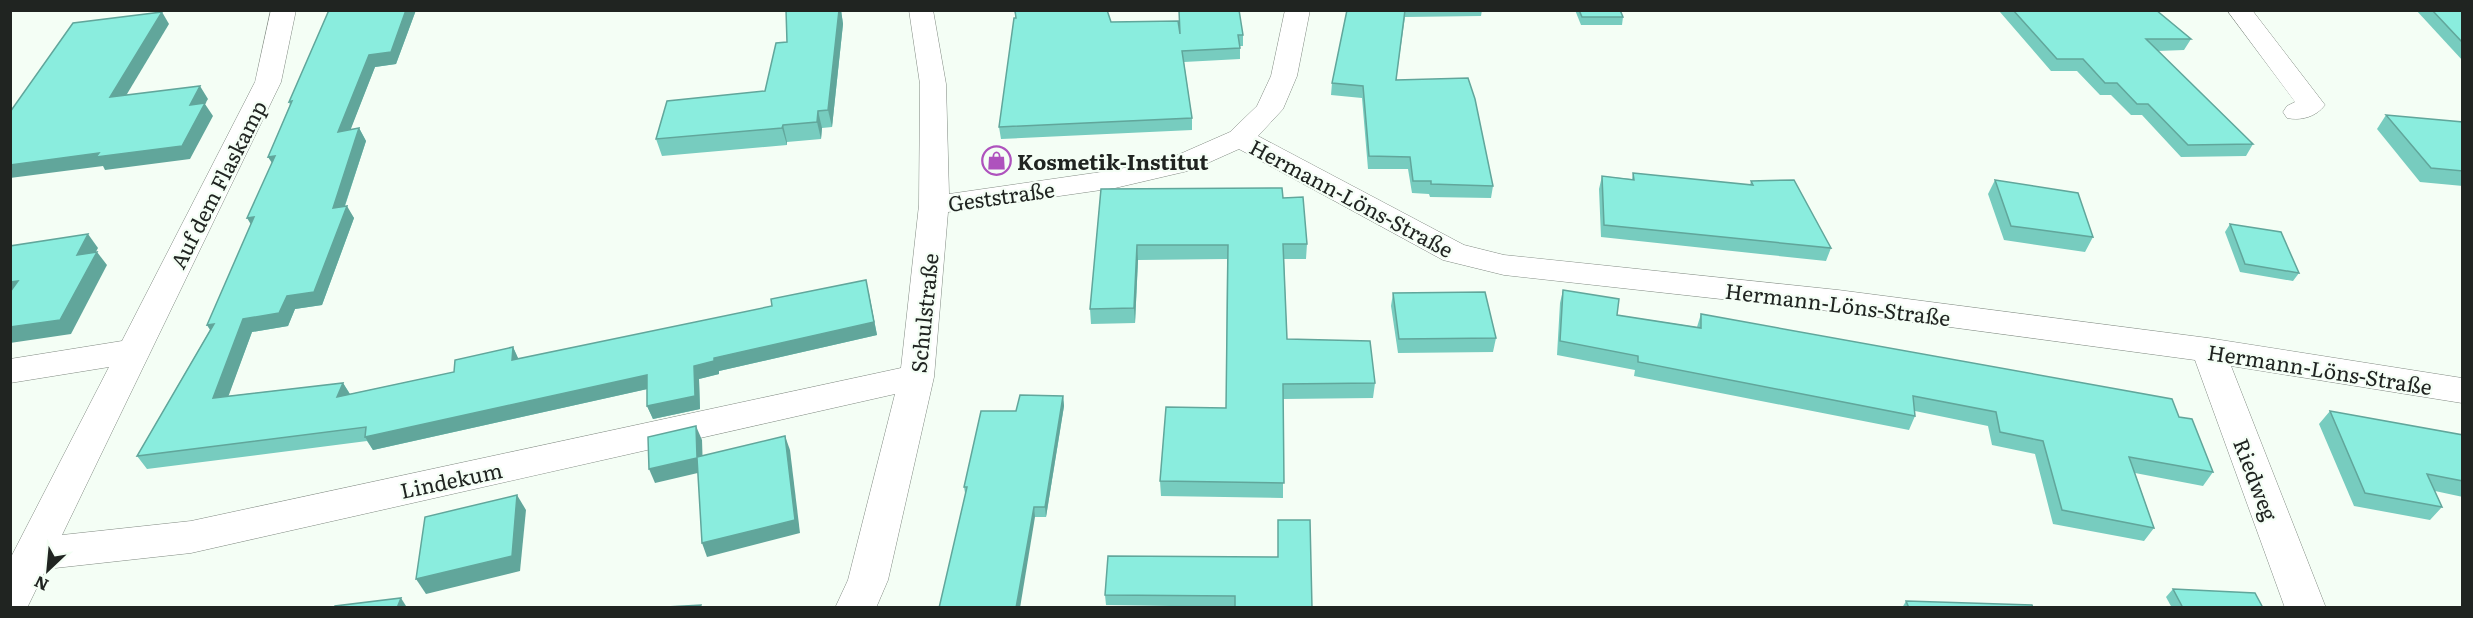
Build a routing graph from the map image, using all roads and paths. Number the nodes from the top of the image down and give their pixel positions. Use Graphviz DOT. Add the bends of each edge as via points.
graph roads {
  1 [pos="284,10"];
  2 [pos="921,10"];
  3 [pos="1298,10"];
  4 [pos="2239,10"];
  5 [pos="2297,112"];
  6 [pos="1240,138"];
  7 [pos="934,205"];
  8 [pos="2208,350"];
  9 [pos="133,351"];
  10 [pos="10,370"];
  11 [pos="917,377"];
  12 [pos="2463,392"];
  13 [pos="34,554"];
  14 [pos="10,600"];
  15 [pos="855,608"];
  16 [pos="2306,608"];
  1 -- 9 [label="street, Auf dem Flaskamp" via="268,82"];
  2 -- 7 [label="street, Schulstraße" via="933,84"];
  3 -- 6 [label="street, Geststraße" via="1284,76 1269,109"];
  4 -- 5 [label="street" via="2310,105"];
  6 -- 7 [label="street, Geststraße" via="1182,164 1115,179"];
  6 -- 8 [label="street, Hermann-Löns-Straße" via="1454,253 1504,265 1838,301"];
  7 -- 11 [label="street, Schulstraße"];
  8 -- 12 [label="street, Hermann-Löns-Straße"];
  8 -- 16 [label="street, Riedweg"];
  9 -- 10 [label="street"];
  9 -- 13 [label="street, Auf dem Flaskamp"];
  11 -- 13 [label="street, Lindekum" via="191,537"];
  11 -- 15 [label="street, Schulstraße" via="868,580"];
  13 -- 14 [label="street"];
}
